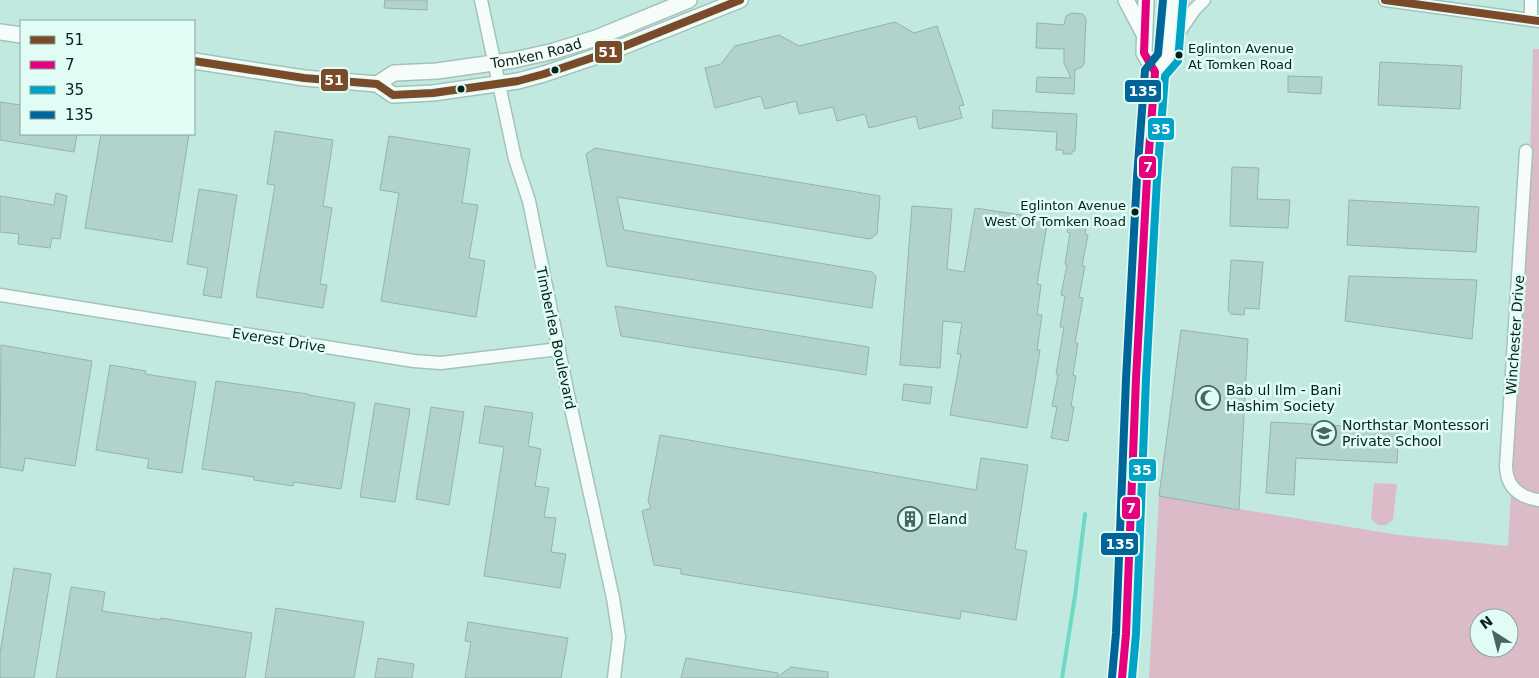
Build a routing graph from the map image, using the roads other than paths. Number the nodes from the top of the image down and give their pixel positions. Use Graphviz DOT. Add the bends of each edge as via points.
graph roads {
  1 [pos="482,0"];
  2 [pos="690,0"];
  3 [pos="740,0"];
  4 [pos="1126,0"];
  5 [pos="1146,0"];
  6 [pos="1173,0"];
  7 [pos="1204,0"];
  8 [pos="1385,0"];
  9 [pos="1531,0"];
  10 [pos="1535,20"];
  11 [pos="0,32"];
  12 [pos="20,35"];
  13 [pos="1144,35"];
  14 [pos="1168,47"];
  15 [pos="195,61"];
  16 [pos="495,62"];
  17 [pos="1155,72"];
  18 [pos="377,84"];
  19 [pos="500,84"];
  20 [pos="1526,151"];
  21 [pos="0,295"];
  22 [pos="559,349"];
  23 [pos="1539,500"];
  24 [pos="614,678"];
  25 [pos="1122,678"];
  1 -- 16 [label="street, Timberlea Boulevard"];
  2 -- 16 [label="main road, Tomken Road" via="596,38 554,51"];
  3 -- 19 [label="main road, Tomken Road" via="568,66"];
  4 -- 13 [label="main road"];
  5 -- 13 [label="main road"];
  6 -- 14 [label="main road"];
  7 -- 14 [label="street"];
  8 -- 10 [label="street"];
  9 -- 10 [label="street"];
  11 -- 12 [label="main road"];
  13 -- 17 [label="main road" via="1144,53"];
  14 -- 17 [label="main road" via="1168,58"];
  15 -- 18 [label="main road, Tomken Road" via="304,78"];
  16 -- 18 [label="main road, Tomken Road" via="437,71 394,73"];
  16 -- 19 [label="street, Timberlea Boulevard"];
  17 -- 25 [label="main road" via="1146,178"];
  18 -- 19 [label="main road, Tomken Road" via="393,95"];
  19 -- 22 [label="street, Timberlea Boulevard" via="514,159 529,201"];
  20 -- 23 [label="street, Winchester Drive" via="1506,467 1514,490"];
  21 -- 22 [label="street, Everest Drive" via="414,361 441,363"];
  22 -- 24 [label="street, Timberlea Boulevard" via="617,620 619,637"];
}
